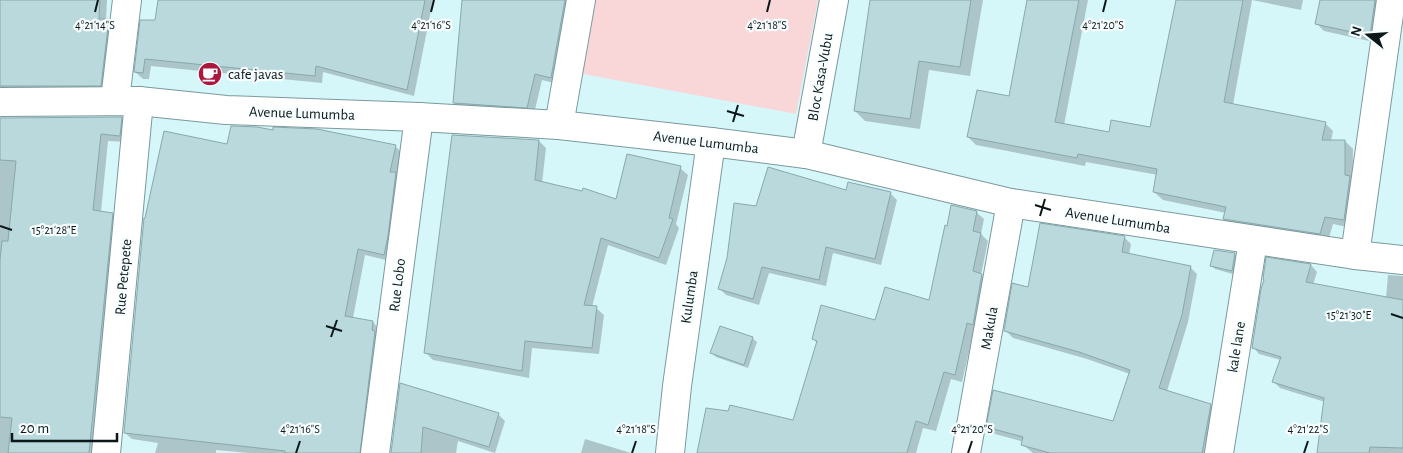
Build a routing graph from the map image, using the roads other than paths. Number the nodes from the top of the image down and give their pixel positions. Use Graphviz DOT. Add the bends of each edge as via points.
graph roads {
  1 [pos="126,0"];
  2 [pos="582,0"];
  3 [pos="834,0"];
  4 [pos="1390,0"];
  5 [pos="127,101"];
  6 [pos="0,102"];
  7 [pos="419,117"];
  8 [pos="559,125"];
  9 [pos="711,142"];
  10 [pos="806,154"];
  11 [pos="1011,203"];
  12 [pos="1253,241"];
  13 [pos="1355,255"];
  14 [pos="1403,260"];
  15 [pos="106,453"];
  16 [pos="375,453"];
  17 [pos="670,453"];
  18 [pos="966,453"];
  19 [pos="1219,453"];
  1 -- 5 [label="street, Rue Petepete"];
  2 -- 8 [label="street"];
  3 -- 10 [label="street, Bloc Kasa-Vubu"];
  4 -- 13 [label="street"];
  5 -- 6 [label="street, Avenue Lumumba"];
  5 -- 7 [label="street, Avenue Lumumba" via="226,110"];
  5 -- 15 [label="street, Rue Petepete"];
  7 -- 8 [label="street, Avenue Lumumba"];
  7 -- 16 [label="street, Rue Lobo"];
  8 -- 9 [label="street, Avenue Lumumba"];
  9 -- 10 [label="street, Avenue Lumumba"];
  9 -- 17 [label="street, Kulumba" via="676,386"];
  10 -- 11 [label="street, Avenue Lumumba"];
  11 -- 12 [label="street, Avenue Lumumba"];
  11 -- 18 [label="street, Makula"];
  12 -- 13 [label="street, Avenue Lumumba"];
  12 -- 19 [label="street, kale lane"];
  13 -- 14 [label="street, Avenue Lumumba"];
}
